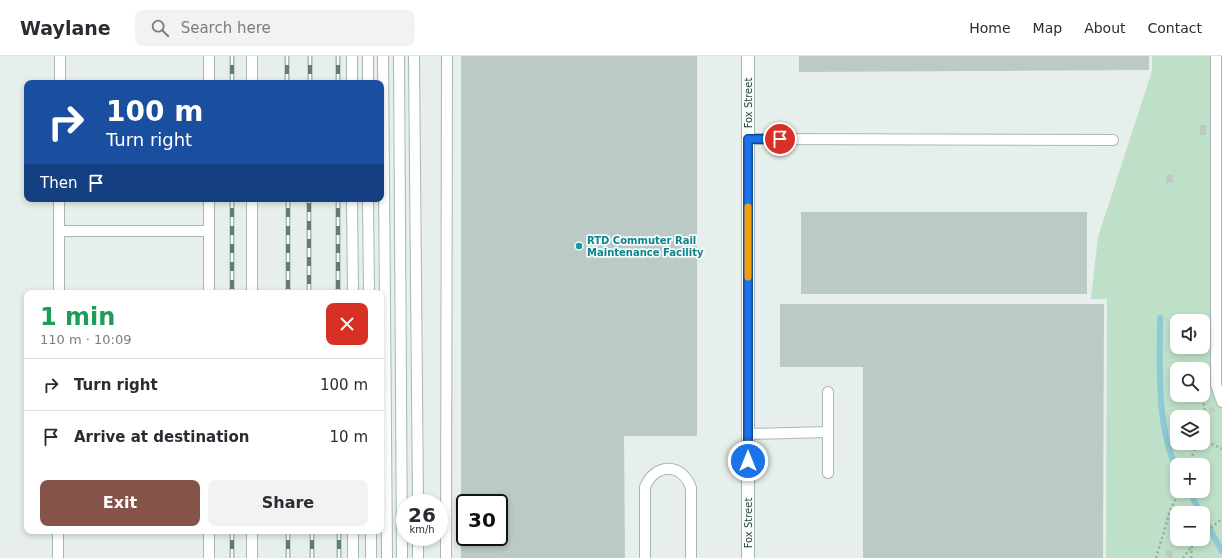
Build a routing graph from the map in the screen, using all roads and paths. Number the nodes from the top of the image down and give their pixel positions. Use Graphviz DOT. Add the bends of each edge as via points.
graph roads {
  1 [pos="60,56"];
  2 [pos="209,56"];
  3 [pos="252,56"];
  4 [pos="352,56"];
  5 [pos="368,56"];
  6 [pos="383,56"];
  7 [pos="399,56"];
  8 [pos="414,56"];
  9 [pos="447,56"];
  10 [pos="748,56"];
  11 [pos="1216,56"];
  12 [pos="60,80"];
  13 [pos="209,80"];
  14 [pos="252,80"];
  15 [pos="352,80"];
  16 [pos="368,80"];
  17 [pos="383,80"];
  18 [pos="748,139"];
  19 [pos="1113,140"];
  20 [pos="384,182"];
  21 [pos="59,202"];
  22 [pos="209,202"];
  23 [pos="252,202"];
  24 [pos="352,202"];
  25 [pos="368,202"];
  26 [pos="59,231"];
  27 [pos="209,231"];
  28 [pos="59,290"];
  29 [pos="209,290"];
  30 [pos="252,290"];
  31 [pos="352,290"];
  32 [pos="369,290"];
  33 [pos="828,392"];
  34 [pos="1222,402"];
  35 [pos="828,432"];
  36 [pos="748,434"];
  37 [pos="1210,443"];
  38 [pos="1222,449"];
  39 [pos="828,474"];
  40 [pos="418,494"];
  41 [pos="1175,498"];
  42 [pos="1222,519"];
  43 [pos="1210,528"];
  44 [pos="58,534"];
  45 [pos="209,534"];
  46 [pos="252,534"];
  47 [pos="353,534"];
  48 [pos="371,534"];
  49 [pos="418,546"];
  50 [pos="1191,546"];
  51 [pos="1192,546"];
  52 [pos="58,558"];
  53 [pos="209,558"];
  54 [pos="252,558"];
  55 [pos="353,558"];
  56 [pos="371,558"];
  57 [pos="387,558"];
  58 [pos="402,558"];
  59 [pos="418,558"];
  60 [pos="446,558"];
  61 [pos="645,558"];
  62 [pos="691,558"];
  63 [pos="748,558"];
  64 [pos="1156,558"];
  65 [pos="1183,558"];
  66 [pos="1191,558"];
  1 -- 12 [label="lane"];
  2 -- 13 [label="lane"];
  3 -- 14 [label="lane"];
  4 -- 15 [label="lane"];
  5 -- 16 [label="lane"];
  6 -- 17 [label="lane"];
  7 -- 58 [label="lane"];
  8 -- 40 [label="lane"];
  9 -- 60 [label="lane"];
  10 -- 18 [label="street, Fox Street"];
  11 -- 34 [label="lane" via="1216,386"];
  18 -- 19 [label="lane"];
  18 -- 36 [label="street, Fox Street"];
  20 -- 57 [label="lane"];
  21 -- 26 [label="lane"];
  22 -- 27 [label="lane"];
  23 -- 30 [label="lane"];
  24 -- 31 [label="lane"];
  25 -- 32 [label="lane"];
  26 -- 27 [label="lane"];
  26 -- 28 [label="lane"];
  27 -- 29 [label="lane"];
  33 -- 35 [label="lane"];
  35 -- 36 [label="lane"];
  35 -- 39 [label="lane"];
  36 -- 63 [label="street, Fox Street"];
  37 -- 38 [label="path"];
  41 -- 64 [label="path"];
  42 -- 43 [label="path"];
  44 -- 52 [label="lane"];
  45 -- 53 [label="lane"];
  46 -- 54 [label="lane"];
  47 -- 55 [label="lane"];
  48 -- 56 [label="lane"];
  49 -- 59 [label="lane"];
  50 -- 65 [label="path"];
  51 -- 66 [label="path"];
  61 -- 62 [label="lane" via="645,487 648,479 654,474 668,469 683,474 691,488"];
}
